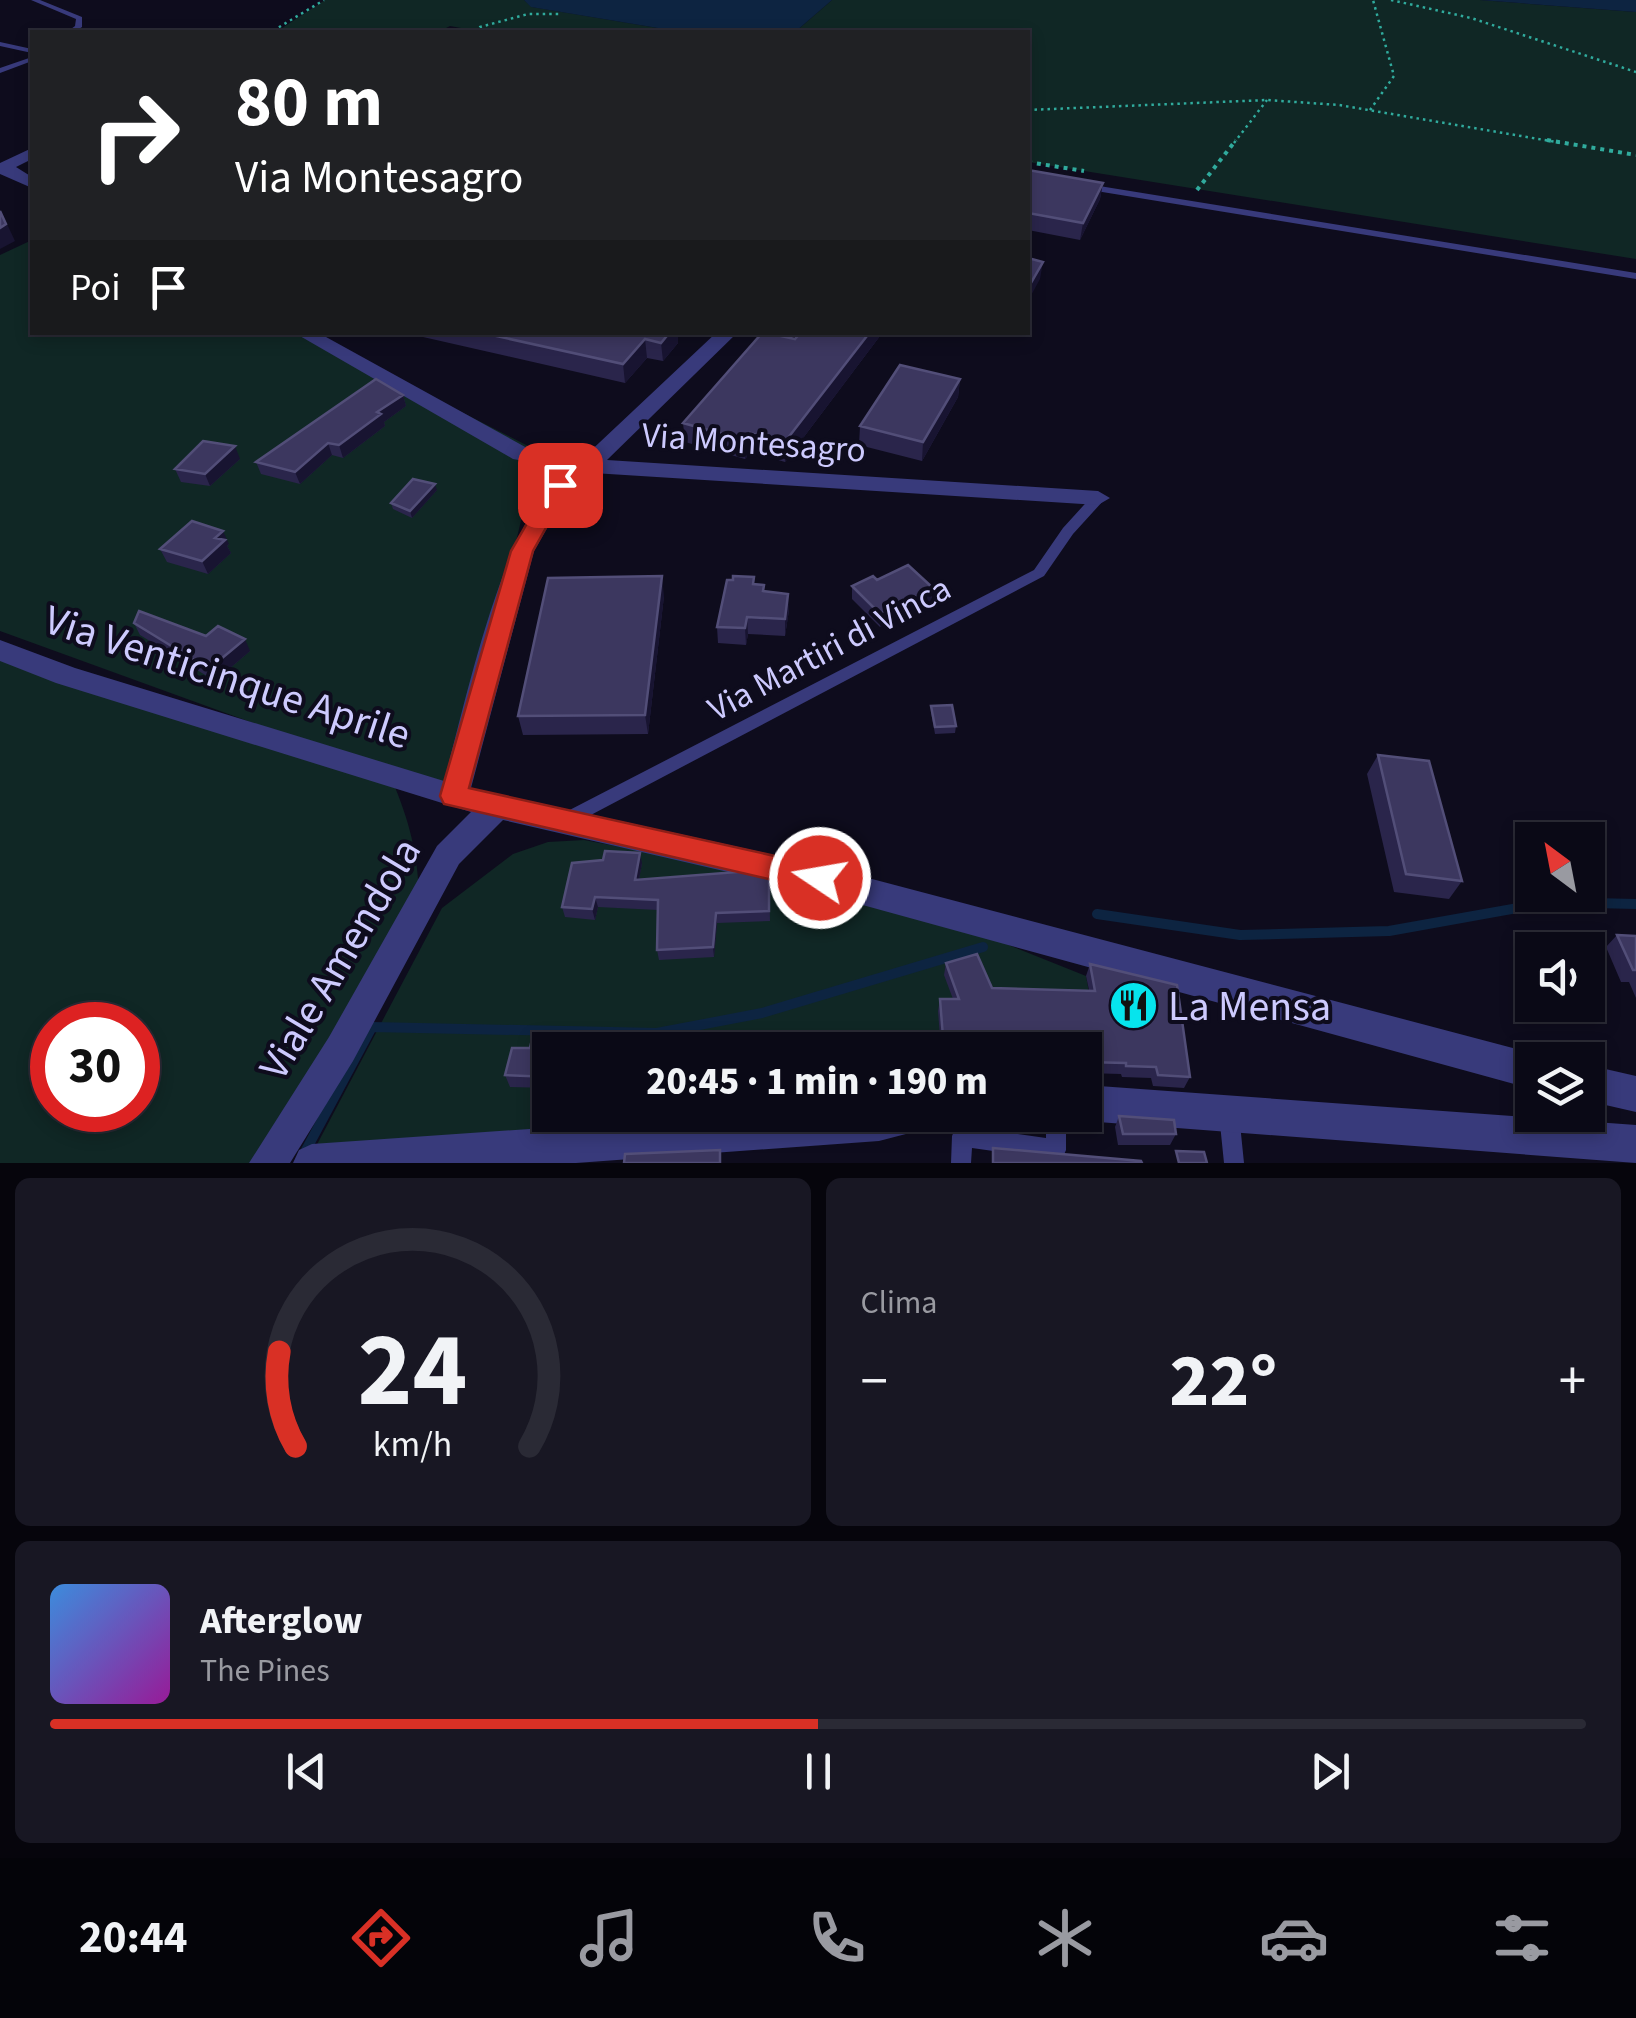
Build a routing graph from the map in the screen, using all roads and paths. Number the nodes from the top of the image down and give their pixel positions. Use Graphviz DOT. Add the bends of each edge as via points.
graph roads {
  1 [pos="34,0"];
  2 [pos="324,0"];
  3 [pos="1372,0"];
  4 [pos="1390,0"];
  5 [pos="560,14"];
  6 [pos="73,30"];
  7 [pos="276,30"];
  8 [pos="477,30"];
  9 [pos="0,44"];
  10 [pos="30,51"];
  11 [pos="30,60"];
  12 [pos="0,72"];
  13 [pos="1636,72"];
  14 [pos="1267,100"];
  15 [pos="1030,110"];
  16 [pos="1370,110"];
  17 [pos="30,155"];
  18 [pos="1636,155"];
  19 [pos="2,168"];
  20 [pos="30,182"];
  21 [pos="1067,184"];
  22 [pos="1197,190"];
  23 [pos="1636,276"];
  24 [pos="307,335"];
  25 [pos="726,335"];
  26 [pos="588,466"];
  27 [pos="1098,498"];
  28 [pos="0,650"];
  29 [pos="454,796"];
  30 [pos="497,806"];
  31 [pos="563,822"];
  32 [pos="1515,1065"];
  33 [pos="1605,1087"];
  34 [pos="1636,1094"];
  35 [pos="1102,1104"];
  36 [pos="1228,1112"];
  37 [pos="752,1132"];
  38 [pos="1056,1132"];
  39 [pos="1636,1144"];
  40 [pos="328,1162"];
  41 [pos="268,1163"];
  42 [pos="312,1163"];
  43 [pos="961,1163"];
  44 [pos="1234,1163"];
  1 -- 6 [label="lane" via="80,18"];
  2 -- 7 [label="path"];
  3 -- 16 [label="path" via="1394,76"];
  4 -- 13 [label="path" via="1471,18"];
  5 -- 8 [label="path" via="528,14"];
  9 -- 10 [label="lane"];
  11 -- 12 [label="lane"];
  14 -- 15 [label="path"];
  14 -- 16 [label="path"];
  14 -- 22 [label="path"];
  16 -- 18 [label="path"];
  17 -- 19 [label="street"];
  19 -- 20 [label="street"];
  21 -- 23 [label="lane"];
  24 -- 26 [label="street, Via Montesagro" via="520,454"];
  25 -- 26 [label="street"];
  26 -- 27 [label="street, Via Montesagro"];
  26 -- 29 [label="street" via="560,485 522,551"];
  27 -- 31 [label="lane, Via Martiri di Vinca" via="1038,573"];
  28 -- 29 [label="street, Via Venticinque Aprile"];
  29 -- 30 [label="street, Via Venticinque Aprile"];
  30 -- 31 [label="street, Via Venticinque Aprile"];
  30 -- 41 [label="street, Viale Amendola" via="448,855 341,1049"];
  31 -- 32 [label="street, Via Venticinque Aprile" via="820,878"];
  33 -- 34 [label="street"];
  35 -- 36 [label="street"];
  36 -- 39 [label="street"];
  36 -- 44 [label="lane"];
  37 -- 40 [label="street"];
  38 -- 43 [label="lane" via="1056,1150 962,1136"];
  40 -- 42 [label="street"];
}
